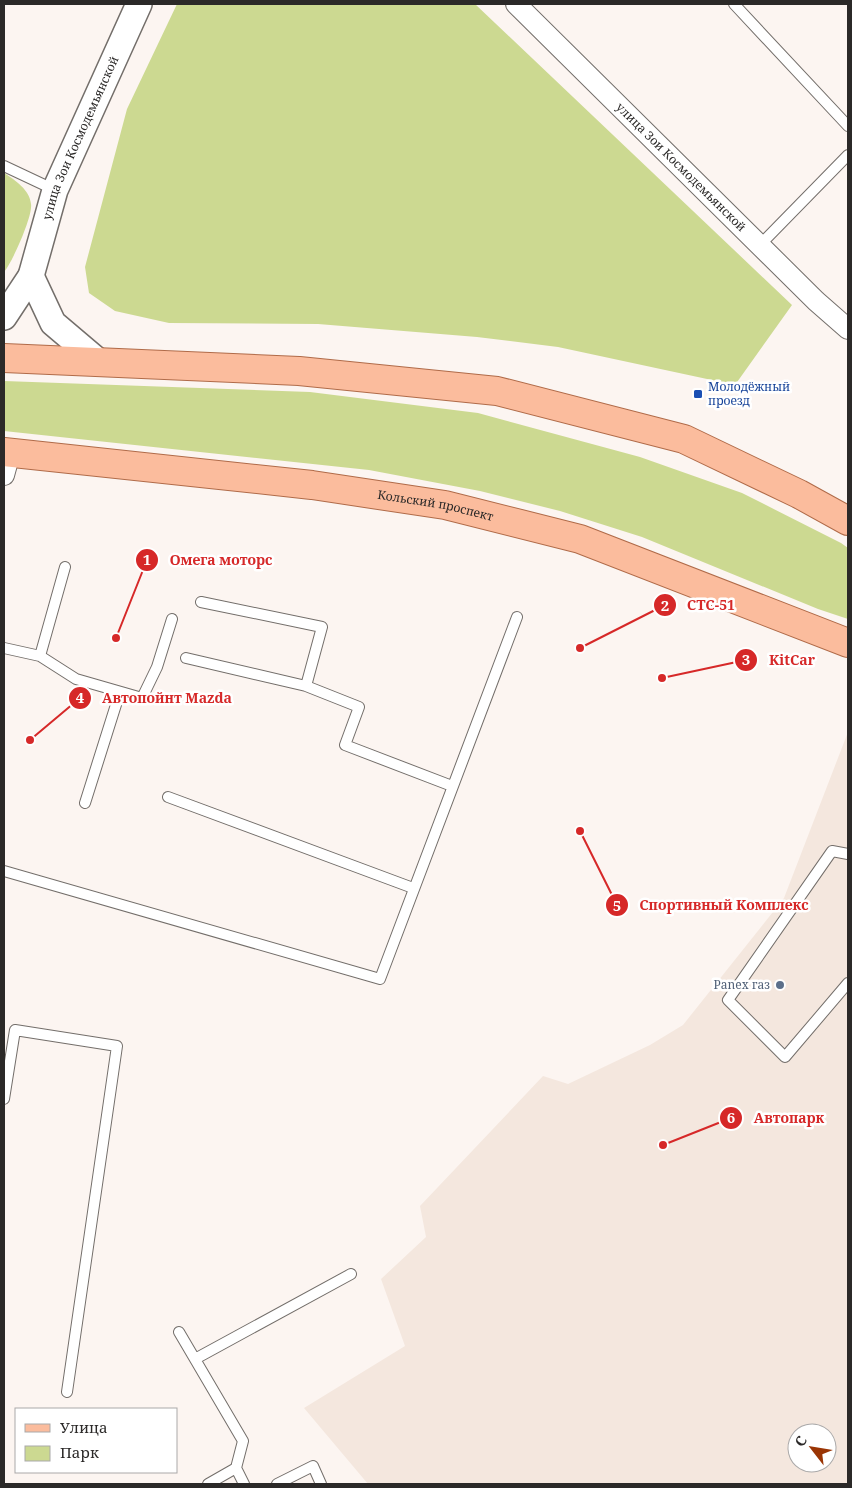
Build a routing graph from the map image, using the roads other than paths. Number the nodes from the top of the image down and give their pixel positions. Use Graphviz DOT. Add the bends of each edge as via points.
graph roads {
  1 [pos="138,4"];
  2 [pos="516,4"];
  3 [pos="734,4"];
  4 [pos="848,126"];
  5 [pos="848,155"];
  6 [pos="4,166"];
  7 [pos="55,190"];
  8 [pos="760,245"];
  9 [pos="30,276"];
  10 [pos="4,316"];
  11 [pos="848,329"];
  12 [pos="4,358"];
  13 [pos="99,362"];
  14 [pos="6,460"];
  15 [pos="848,521"];
  16 [pos="65,568"];
  17 [pos="201,602"];
  18 [pos="517,617"];
  19 [pos="172,619"];
  20 [pos="842,638"];
  21 [pos="4,648"];
  22 [pos="40,656"];
  23 [pos="186,658"];
  24 [pos="306,686"];
  25 [pos="120,692"];
  26 [pos="452,786"];
  27 [pos="168,797"];
  28 [pos="85,804"];
  29 [pos="848,854"];
  30 [pos="4,872"];
  31 [pos="413,888"];
  32 [pos="848,983"];
  33 [pos="4,1099"];
  34 [pos="352,1274"];
  35 [pos="179,1332"];
  36 [pos="195,1359"];
  37 [pos="67,1392"];
  38 [pos="236,1468"];
  39 [pos="208,1484"];
  40 [pos="244,1484"];
  41 [pos="277,1484"];
  42 [pos="321,1484"];
  1 -- 7 [label="street, улица Зои Космодемьянской"];
  2 -- 8 [label="street, улица Зои Космодемьянской"];
  3 -- 4 [label="lane"];
  5 -- 8 [label="lane"];
  6 -- 7 [label="lane"];
  7 -- 9 [label="street, улица Зои Космодемьянской"];
  8 -- 11 [label="street, улица Зои Космодемьянской"];
  9 -- 10 [label="street, улица Зои Космодемьянской"];
  9 -- 13 [label="street" via="53,323"];
  12 -- 13 [label="main road"];
  13 -- 15 [label="main road" via="298,371 497,391 684,439"];
  14 -- 20 [label="main road, Кольский проспект" via="312,485 445,505 580,539"];
  16 -- 22 [label="lane"];
  17 -- 24 [label="lane" via="322,627"];
  18 -- 26 [label="lane"];
  19 -- 25 [label="lane" via="157,667 142,698"];
  21 -- 22 [label="lane"];
  22 -- 25 [label="lane" via="76,678"];
  23 -- 24 [label="lane"];
  24 -- 26 [label="lane" via="359,708 346,746"];
  25 -- 28 [label="lane"];
  26 -- 31 [label="lane"];
  27 -- 31 [label="lane"];
  29 -- 32 [label="lane" via="832,851 728,1000 785,1057"];
  30 -- 31 [label="lane" via="380,979"];
  33 -- 37 [label="lane" via="15,1030 117,1046"];
  34 -- 36 [label="lane"];
  35 -- 36 [label="lane"];
  36 -- 38 [label="lane" via="243,1441"];
  38 -- 39 [label="lane"];
  38 -- 40 [label="lane"];
  41 -- 42 [label="lane" via="313,1466"];
}
